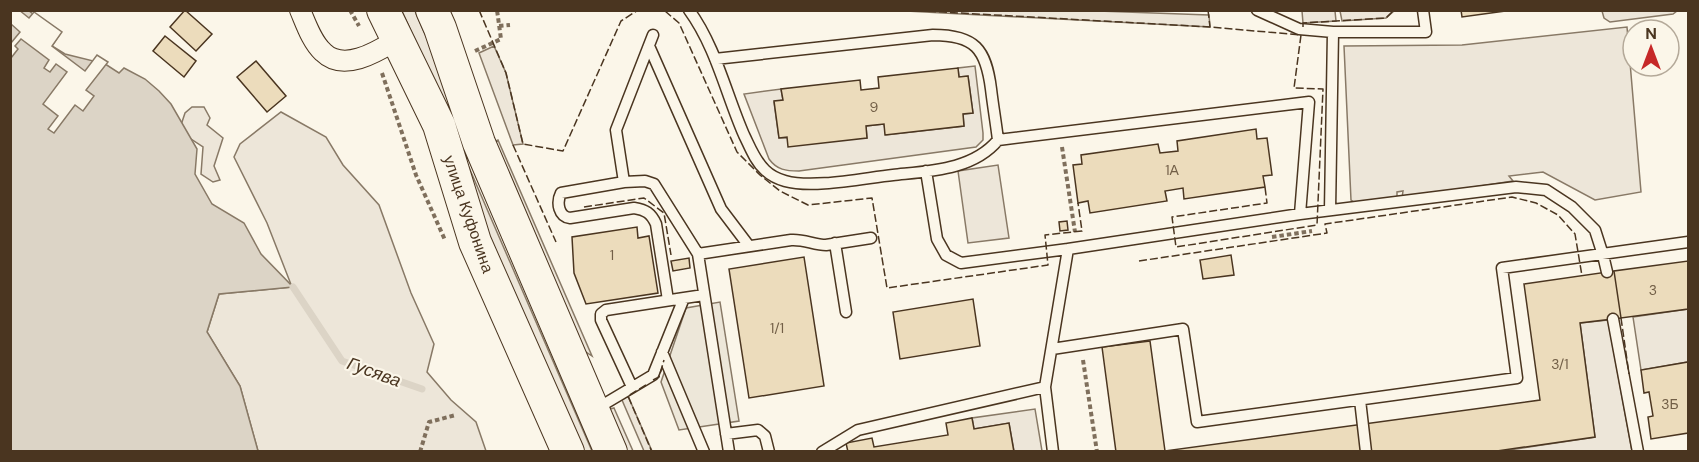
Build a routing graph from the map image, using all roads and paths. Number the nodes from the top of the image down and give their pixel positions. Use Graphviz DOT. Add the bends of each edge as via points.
graph roads {
  1 [pos="300,10"];
  2 [pos="383,10"];
  3 [pos="432,10"];
  4 [pos="497,10"];
  5 [pos="689,10"];
  6 [pos="1257,10"];
  7 [pos="1423,10"];
  8 [pos="510,25"];
  9 [pos="499,26"];
  10 [pos="1333,32"];
  11 [pos="653,35"];
  12 [pos="398,39"];
  13 [pos="648,46"];
  14 [pos="479,49"];
  15 [pos="714,59"];
  16 [pos="1060,132"];
  17 [pos="998,140"];
  18 [pos="926,171"];
  19 [pos="624,182"];
  20 [pos="1330,210"];
  21 [pos="1300,214"];
  22 [pos="871,238"];
  23 [pos="1689,242"];
  24 [pos="835,243"];
  25 [pos="749,246"];
  26 [pos="1073,248"];
  27 [pos="698,254"];
  28 [pos="1603,255"];
  29 [pos="1607,272"];
  30 [pos="704,295"];
  31 [pos="684,297"];
  32 [pos="668,300"];
  33 [pos="846,312"];
  34 [pos="1614,319"];
  35 [pos="1081,344"];
  36 [pos="1052,349"];
  37 [pos="662,352"];
  38 [pos="632,387"];
  39 [pos="1045,387"];
  40 [pos="1360,400"];
  41 [pos="593,411"];
  42 [pos="456,414"];
  43 [pos="726,434"];
  44 [pos="420,452"];
  45 [pos="568,452"];
  46 [pos="611,452"];
  47 [pos="704,452"];
  48 [pos="729,452"];
  49 [pos="769,452"];
  50 [pos="822,452"];
  51 [pos="1053,452"];
  52 [pos="1097,452"];
  53 [pos="1366,452"];
  54 [pos="1638,452"];
  1 -- 12 [label="street" via="314,41 331,58 357,59"];
  2 -- 12 [label="main road, улица Куфонина"];
  3 -- 41 [label="main road, улица Куфонина" via="479,143"];
  4 -- 9 [label="path"];
  5 -- 15 [label="lane"];
  6 -- 10 [label="lane" via="1299,29"];
  7 -- 10 [label="lane" via="1426,32"];
  8 -- 9 [label="path"];
  9 -- 14 [label="path" via="501,39"];
  10 -- 20 [label="lane"];
  11 -- 13 [label="lane"];
  12 -- 45 [label="main road, улица Куфонина" via="439,125 475,242"];
  13 -- 19 [label="lane" via="616,130"];
  13 -- 25 [label="lane" via="721,209"];
  15 -- 17 [label="lane" via="933,35 961,38 978,47 987,65"];
  15 -- 18 [label="lane" via="754,156 775,177 812,183"];
  16 -- 17 [label="lane"];
  16 -- 21 [label="lane" via="1309,102"];
  16 -- 26 [label="path"];
  17 -- 18 [label="lane" via="988,152 972,161"];
  18 -- 26 [label="lane" via="937,239 945,255 961,263"];
  19 -- 27 [label="lane" via="645,180 654,184"];
  19 -- 32 [label="lane" via="561,193 561,215 570,218 634,208 652,215"];
  20 -- 21 [label="lane"];
  20 -- 28 [label="lane" via="1516,187 1546,190 1572,207 1595,230"];
  21 -- 26 [label="lane"];
  22 -- 24 [label="lane"];
  23 -- 28 [label="lane"];
  24 -- 25 [label="lane" via="819,245 799,239"];
  24 -- 33 [label="lane"];
  25 -- 27 [label="lane"];
  26 -- 36 [label="lane"];
  27 -- 30 [label="lane"];
  28 -- 29 [label="lane"];
  28 -- 40 [label="lane" via="1502,268 1517,378"];
  30 -- 31 [label="lane"];
  30 -- 43 [label="lane"];
  31 -- 32 [label="lane"];
  31 -- 37 [label="lane"];
  32 -- 38 [label="lane" via="601,314"];
  34 -- 54 [label="lane"];
  35 -- 36 [label="lane"];
  35 -- 40 [label="lane" via="1183,329 1197,422"];
  35 -- 52 [label="path"];
  36 -- 39 [label="lane"];
  37 -- 38 [label="lane" via="653,375"];
  37 -- 47 [label="lane"];
  38 -- 41 [label="lane"];
  39 -- 50 [label="lane" via="858,430"];
  39 -- 51 [label="lane"];
  40 -- 53 [label="lane"];
  41 -- 46 [label="main road, улица Куфонина"];
  42 -- 44 [label="path" via="429,422"];
  43 -- 48 [label="lane"];
  43 -- 49 [label="lane" via="758,430 765,436"];
}
